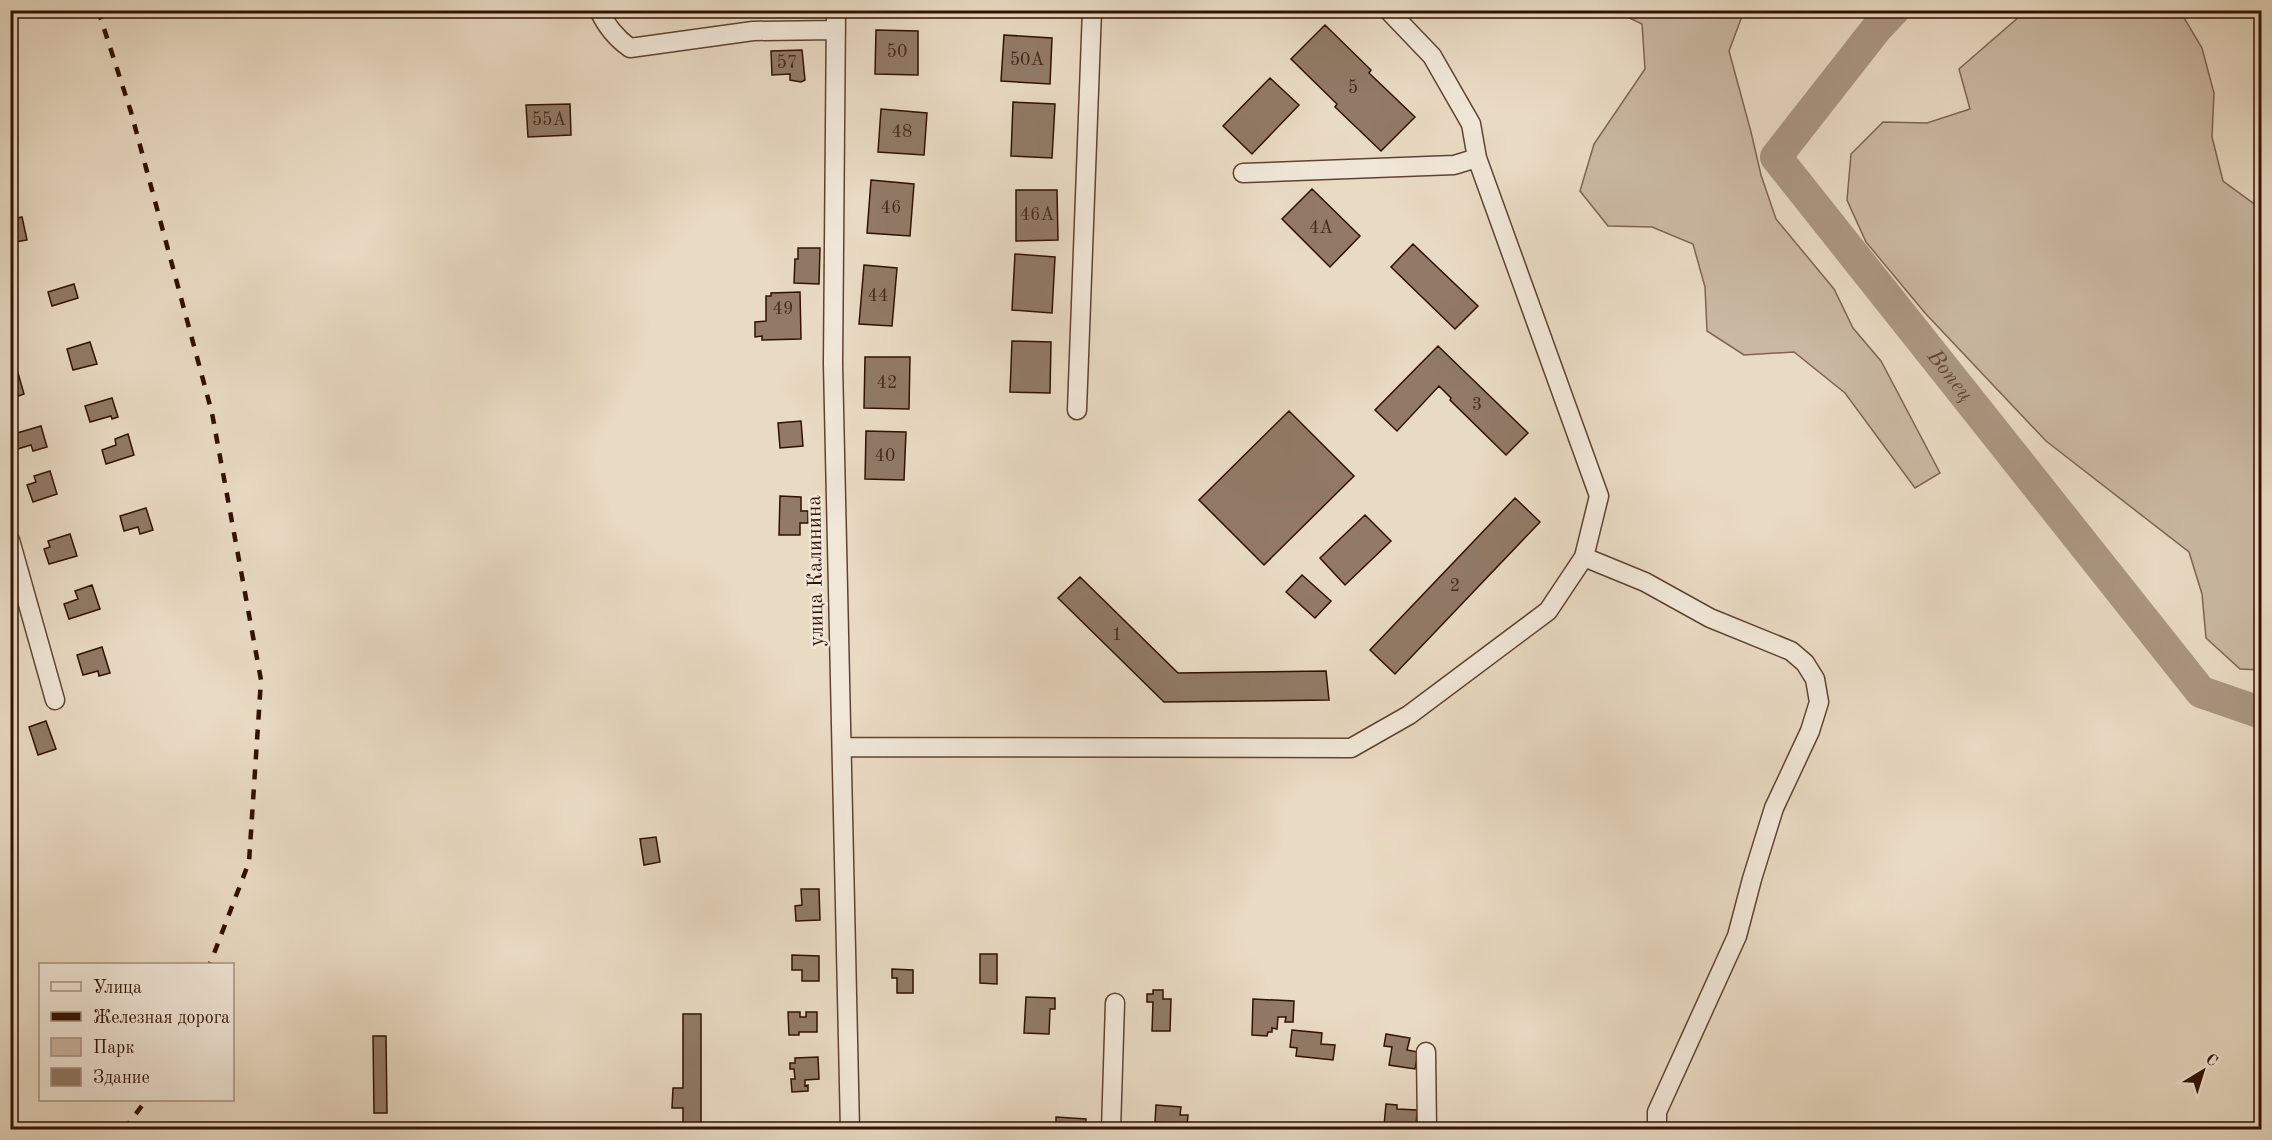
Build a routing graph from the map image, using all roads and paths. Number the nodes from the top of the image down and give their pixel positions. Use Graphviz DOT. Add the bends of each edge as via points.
graph roads {
  1 [pos="599,10"];
  2 [pos="836,10"];
  3 [pos="1092,10"];
  4 [pos="1388,10"];
  5 [pos="836,30"];
  6 [pos="1478,158"];
  7 [pos="1243,173"];
  8 [pos="1077,410"];
  9 [pos="10,540"];
  10 [pos="1584,556"];
  11 [pos="55,700"];
  12 [pos="843,747"];
  13 [pos="1115,1003"];
  14 [pos="1426,1052"];
  15 [pos="850,1130"];
  16 [pos="1111,1130"];
  17 [pos="1426,1130"];
  18 [pos="1657,1130"];
  1 -- 5 [label="street" via="612,32 630,48 753,32"];
  2 -- 5 [label="street, улица Калинина"];
  3 -- 8 [label="street"];
  4 -- 6 [label="street" via="1432,56 1470,124"];
  5 -- 12 [label="street, улица Калинина" via="833,364"];
  6 -- 7 [label="street" via="1454,165"];
  6 -- 10 [label="street" via="1599,496"];
  9 -- 11 [label="street"];
  10 -- 12 [label="street" via="1548,611 1409,715 1352,748"];
  10 -- 18 [label="street" via="1645,582 1710,618 1791,651 1815,679 1819,702 1810,731 1774,808 1737,936 1658,1112"];
  12 -- 15 [label="street, улица Калинина"];
  13 -- 16 [label="street"];
  14 -- 17 [label="street"];
}
